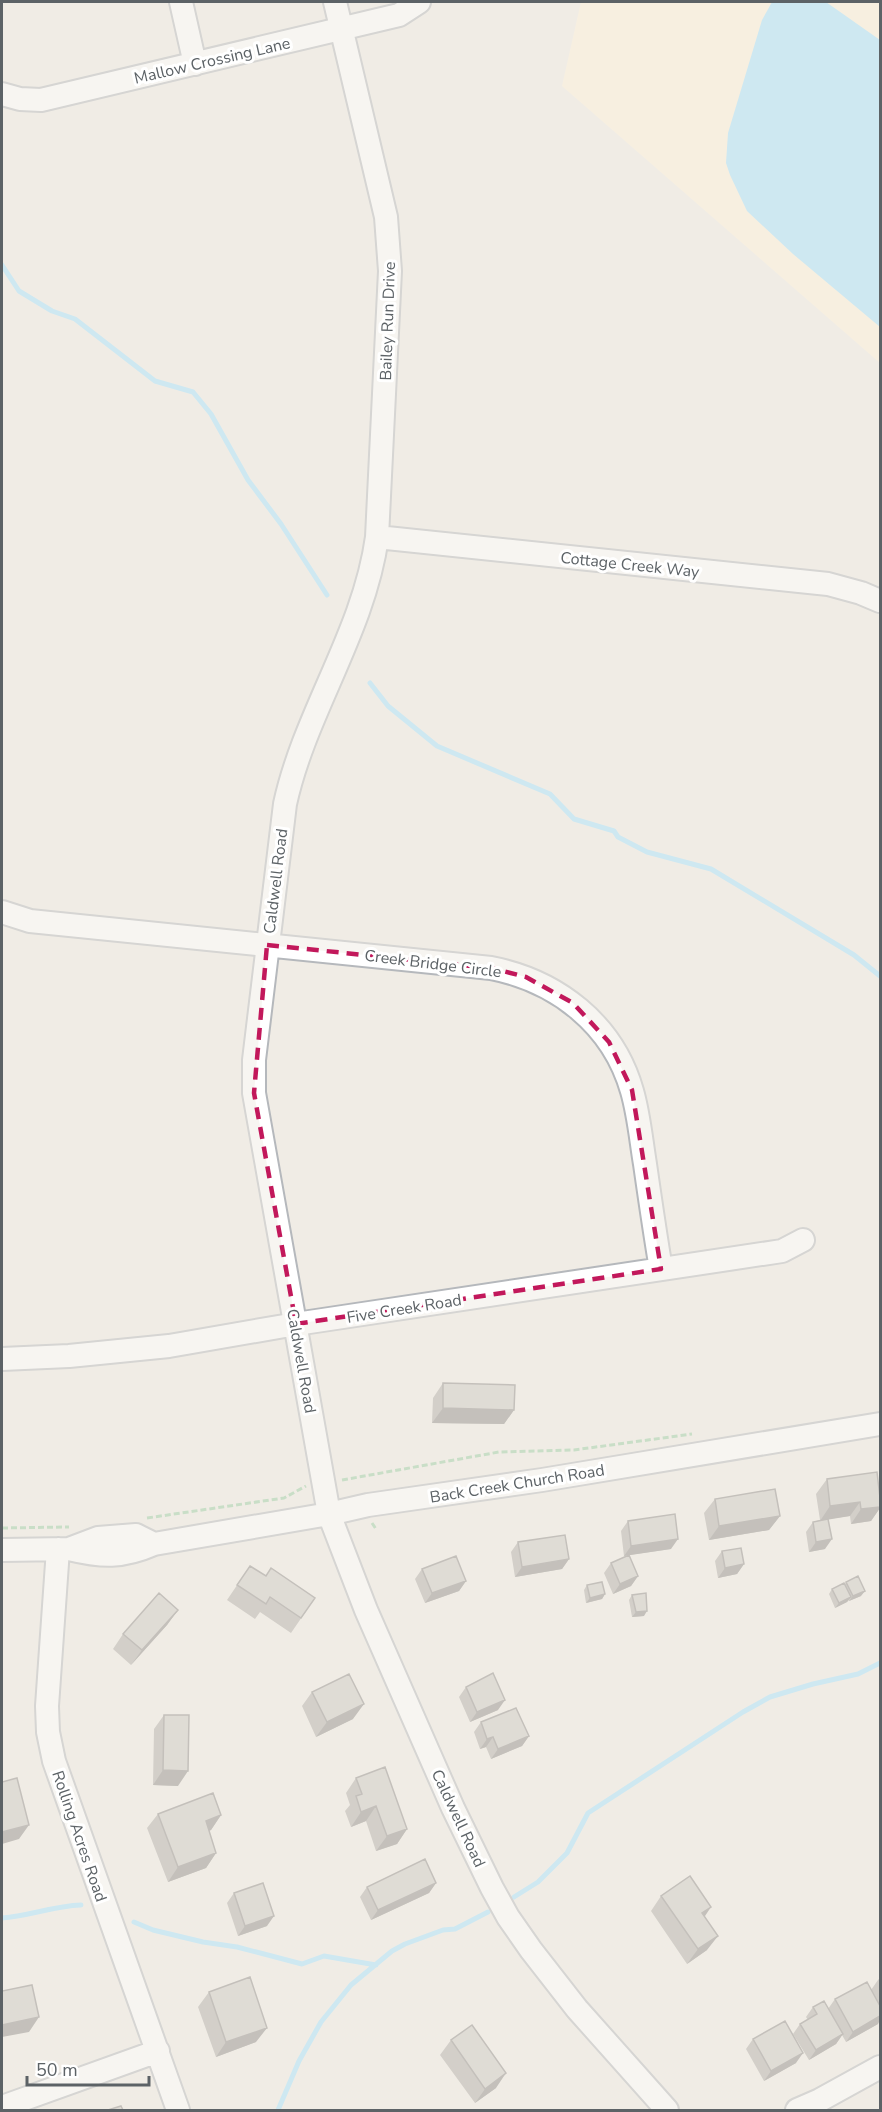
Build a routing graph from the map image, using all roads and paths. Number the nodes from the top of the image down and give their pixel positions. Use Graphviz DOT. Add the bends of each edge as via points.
graph roads {
  1 [pos="181,2"];
  2 [pos="335,2"];
  3 [pos="419,2"];
  4 [pos="342,30"];
  5 [pos="195,64"];
  6 [pos="2,94"];
  7 [pos="378,537"];
  8 [pos="880,601"];
  9 [pos="2,912"];
  10 [pos="267,945"];
  11 [pos="803,1240"];
  12 [pos="661,1269"];
  13 [pos="296,1324"];
  14 [pos="2,1359"];
  15 [pos="880,1424"];
  16 [pos="574,1450"];
  17 [pos="364,1476"];
  18 [pos="344,1479"];
  19 [pos="314,1484"];
  20 [pos="365,1485"];
  21 [pos="329,1514"];
  22 [pos="138,1520"];
  23 [pos="372,1523"];
  24 [pos="76,1526"];
  25 [pos="2,1528"];
  26 [pos="376,1530"];
  27 [pos="63,1549"];
  28 [pos="2,1550"];
  29 [pos="158,2051"];
  30 [pos="880,2067"];
  31 [pos="2,2107"];
  32 [pos="178,2110"];
  33 [pos="666,2110"];
  34 [pos="797,2110"];
  1 -- 5 [label="street"];
  2 -- 4 [label="street, Bailey Run Drive"];
  3 -- 4 [label="street, Mallow Crossing Lane" via="399,15"];
  4 -- 5 [label="street, Mallow Crossing Lane"];
  4 -- 7 [label="street, Bailey Run Drive" via="386,217 390,271"];
  5 -- 6 [label="street, Mallow Crossing Lane" via="41,100"];
  7 -- 8 [label="street, Cottage Creek Way" via="828,584"];
  7 -- 10 [label="street, Caldwell Road" via="362,604 288,787"];
  9 -- 10 [label="street, Creek Bridge Circle" via="30,921"];
  10 -- 12 [label="street, Creek Bridge Circle" via="491,968 526,977 573,1003 609,1042 632,1090"];
  10 -- 13 [label="street, Caldwell Road" via="254,1093"];
  11 -- 12 [label="street, Five Creek Road" via="782,1251"];
  12 -- 13 [label="street, Five Creek Road"];
  13 -- 14 [label="street, Five Creek Road" via="119,1352"];
  13 -- 21 [label="street, Caldwell Road"];
  15 -- 21 [label="street, Back Creek Church Road"];
  16 -- 17 [label="path" via="499,1452"];
  17 -- 18 [label="path"];
  17 -- 20 [label="path"];
  19 -- 22 [label="path" via="284,1498"];
  21 -- 27 [label="street, Back Creek Church Road" via="154,1544 136,1535 98,1538"];
  21 -- 33 [label="street, Caldwell Road" via="370,1620 497,1898 577,2009"];
  23 -- 26 [label="path"];
  24 -- 25 [label="path"];
  27 -- 28 [label="street, Back Creek Church Road"];
  27 -- 29 [label="street, Rolling Acres Road" via="49,1671 48,1732 87,1857"];
  29 -- 31 [label="street"];
  29 -- 32 [label="street, Rolling Acres Road"];
  30 -- 34 [label="street"];
}
